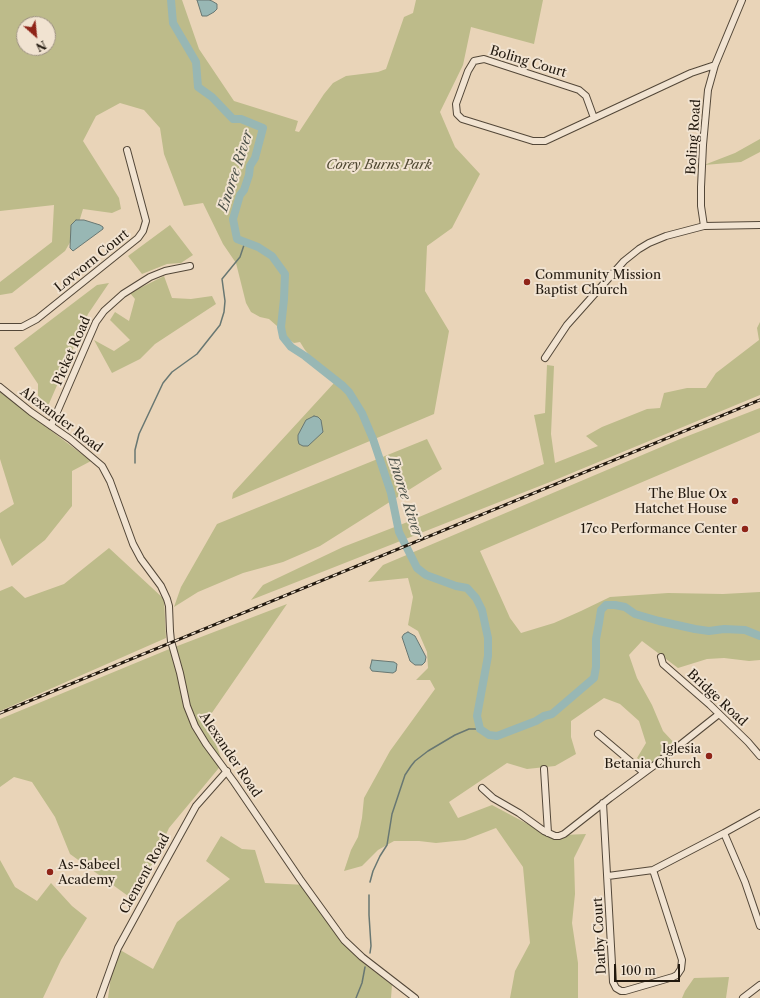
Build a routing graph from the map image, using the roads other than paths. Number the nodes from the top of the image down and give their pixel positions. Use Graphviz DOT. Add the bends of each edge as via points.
graph roads {
  1 [pos="742,0"];
  2 [pos="715,64"];
  3 [pos="594,118"];
  4 [pos="127,150"];
  5 [pos="760,225"];
  6 [pos="704,226"];
  7 [pos="190,266"];
  8 [pos="0,327"];
  9 [pos="545,358"];
  10 [pos="0,387"];
  11 [pos="51,426"];
  12 [pos="661,657"];
  13 [pos="719,714"];
  14 [pos="598,734"];
  15 [pos="759,754"];
  16 [pos="544,769"];
  17 [pos="227,771"];
  18 [pos="643,772"];
  19 [pos="482,788"];
  20 [pos="603,803"];
  21 [pos="760,813"];
  22 [pos="548,833"];
  23 [pos="724,833"];
  24 [pos="653,870"];
  25 [pos="608,876"];
  26 [pos="760,926"];
  27 [pos="760,984"];
  28 [pos="100,998"];
  29 [pos="415,998"];
  30 [pos="743,998"];
  1 -- 2 [label="street, Boling Road"];
  2 -- 3 [label="street, Boling Court"];
  2 -- 6 [label="street, Boling Road" via="707,99 703,145 701,206"];
  3 -- 3 [label="street, Boling Court" via="586,96 579,90 484,59 474,61 456,104 457,114 462,119 536,141 549,140"];
  4 -- 8 [label="street, Lovvorn Court" via="146,221 138,238 37,319 22,327"];
  5 -- 6 [label="street"];
  6 -- 9 [label="street" via="649,242 628,256 567,325"];
  7 -- 11 [label="street, Picket Road" via="165,271 150,278 124,294 104,311 96,322"];
  10 -- 11 [label="street, Alexander Road"];
  11 -- 17 [label="street, Alexander Road" via="96,460 108,476 133,544 167,599 170,637 192,719 206,744"];
  12 -- 13 [label="street, Bridge Road" via="663,664"];
  13 -- 15 [label="street, Bridge Road"];
  13 -- 18 [label="street"];
  14 -- 18 [label="street"];
  16 -- 22 [label="street"];
  17 -- 28 [label="street, Clement Road" via="196,806 155,879 118,948"];
  17 -- 29 [label="street, Alexander Road" via="344,940"];
  18 -- 20 [label="street"];
  19 -- 22 [label="street" via="493,798"];
  20 -- 22 [label="street" via="561,836"];
  20 -- 25 [label="street, Darby Court"];
  21 -- 23 [label="street"];
  23 -- 24 [label="street"];
  23 -- 26 [label="street"];
  24 -- 25 [label="street"];
  24 -- 25 [label="street, Darby Court" via="682,960 682,969 673,977 625,991 617,989 613,982"];
  27 -- 30 [label="street"];
}
